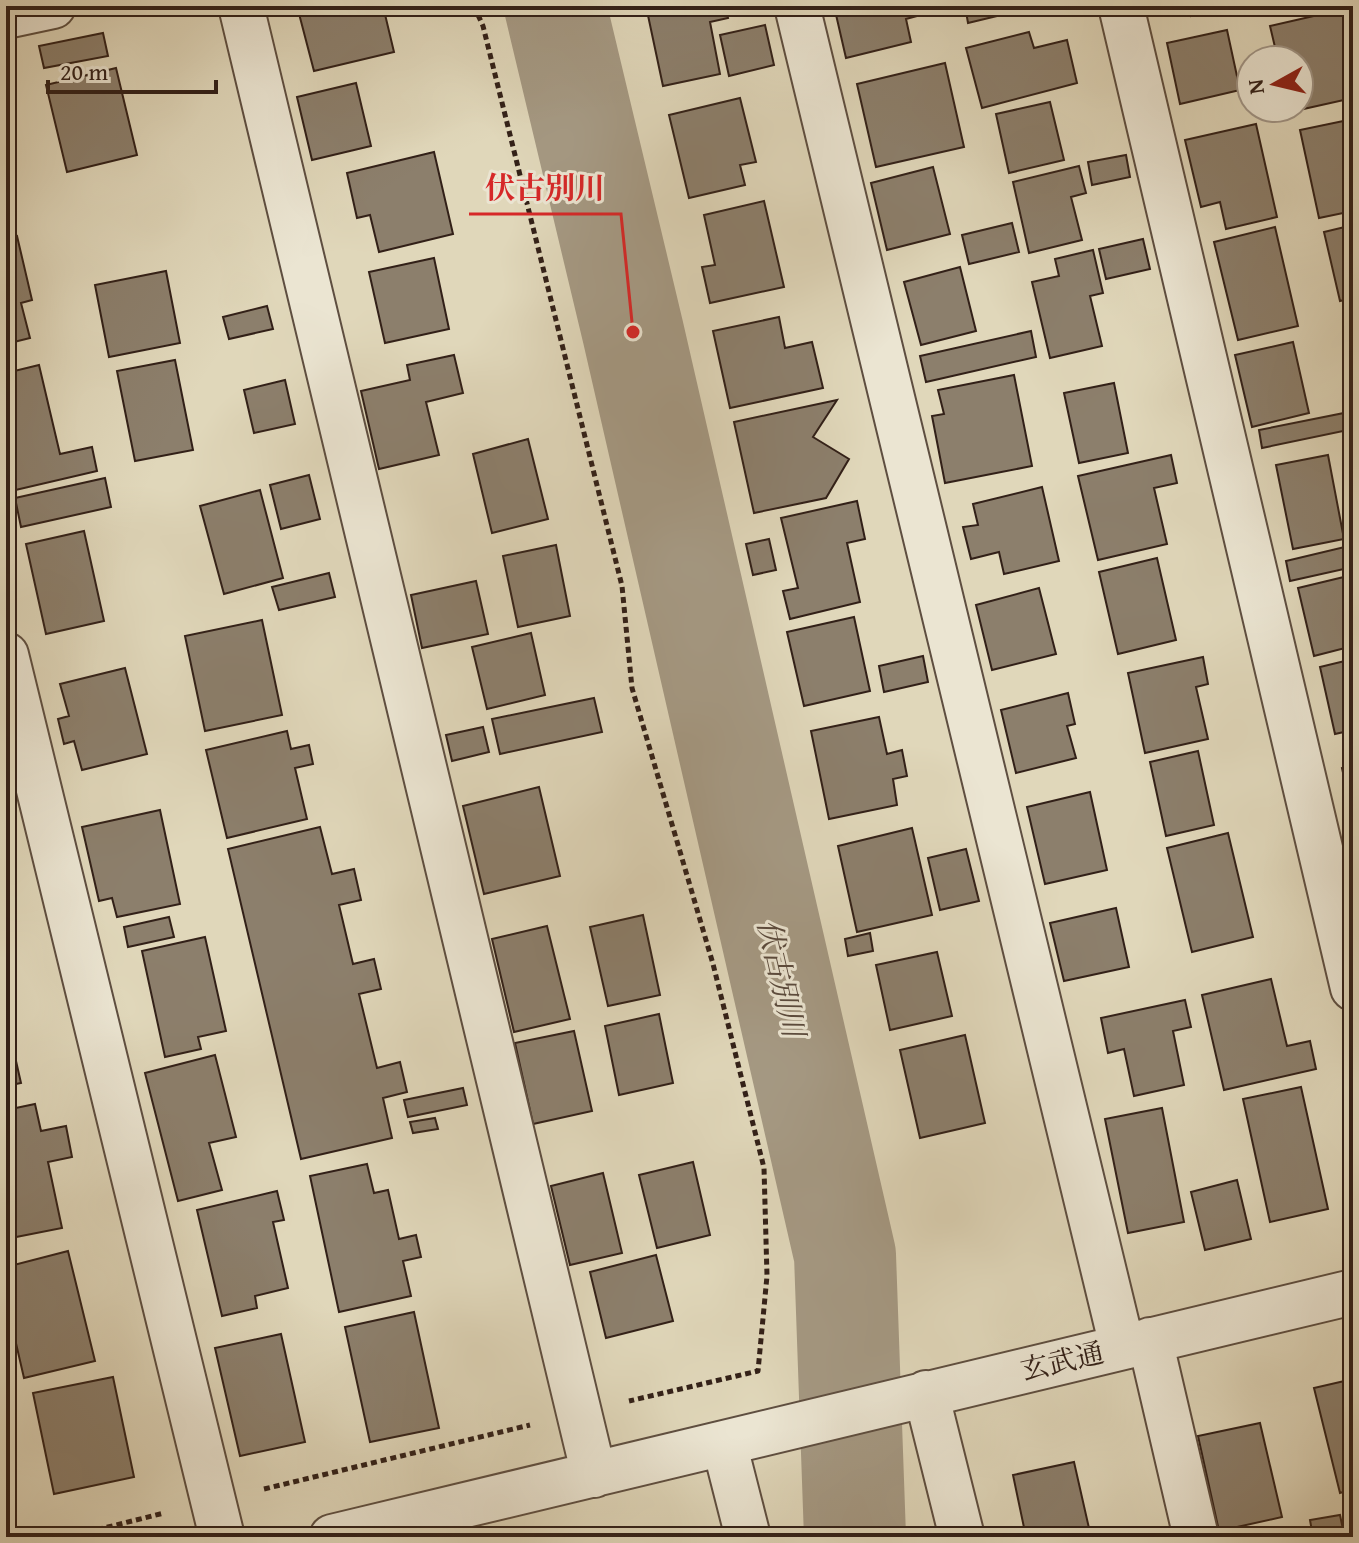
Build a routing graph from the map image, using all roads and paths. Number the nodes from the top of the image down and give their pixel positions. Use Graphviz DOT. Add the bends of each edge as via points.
graph roads {
  1 [pos="53,6"];
  2 [pos="241,6"];
  3 [pos="474,6"];
  4 [pos="797,6"];
  5 [pos="1121,6"];
  6 [pos="6,16"];
  7 [pos="6,655"];
  8 [pos="1353,988"];
  9 [pos="1353,1292"];
  10 [pos="1136,1343"];
  11 [pos="911,1398"];
  12 [pos="579,1413"];
  13 [pos="724,1443"];
  14 [pos="594,1475"];
  15 [pos="218,1519"];
  16 [pos="68,1537"];
  17 [pos="332,1537"];
  18 [pos="748,1537"];
  19 [pos="962,1537"];
  20 [pos="1196,1537"];
  1 -- 6 [label="street"];
  2 -- 12 [label="street"];
  3 -- 12 [label="path" via="622,586 632,688 713,964 764,1168 767,1276 758,1371"];
  4 -- 10 [label="street"];
  5 -- 8 [label="street"];
  7 -- 15 [label="street"];
  9 -- 10 [label="street, 玄武通"];
  10 -- 11 [label="street, 玄武通"];
  10 -- 20 [label="street"];
  11 -- 13 [label="street, 玄武通"];
  11 -- 19 [label="street"];
  12 -- 14 [label="street"];
  12 -- 15 [label="path"];
  13 -- 14 [label="street, 玄武通"];
  13 -- 18 [label="street"];
  14 -- 17 [label="street, 玄武通"];
  15 -- 16 [label="path"];
}
